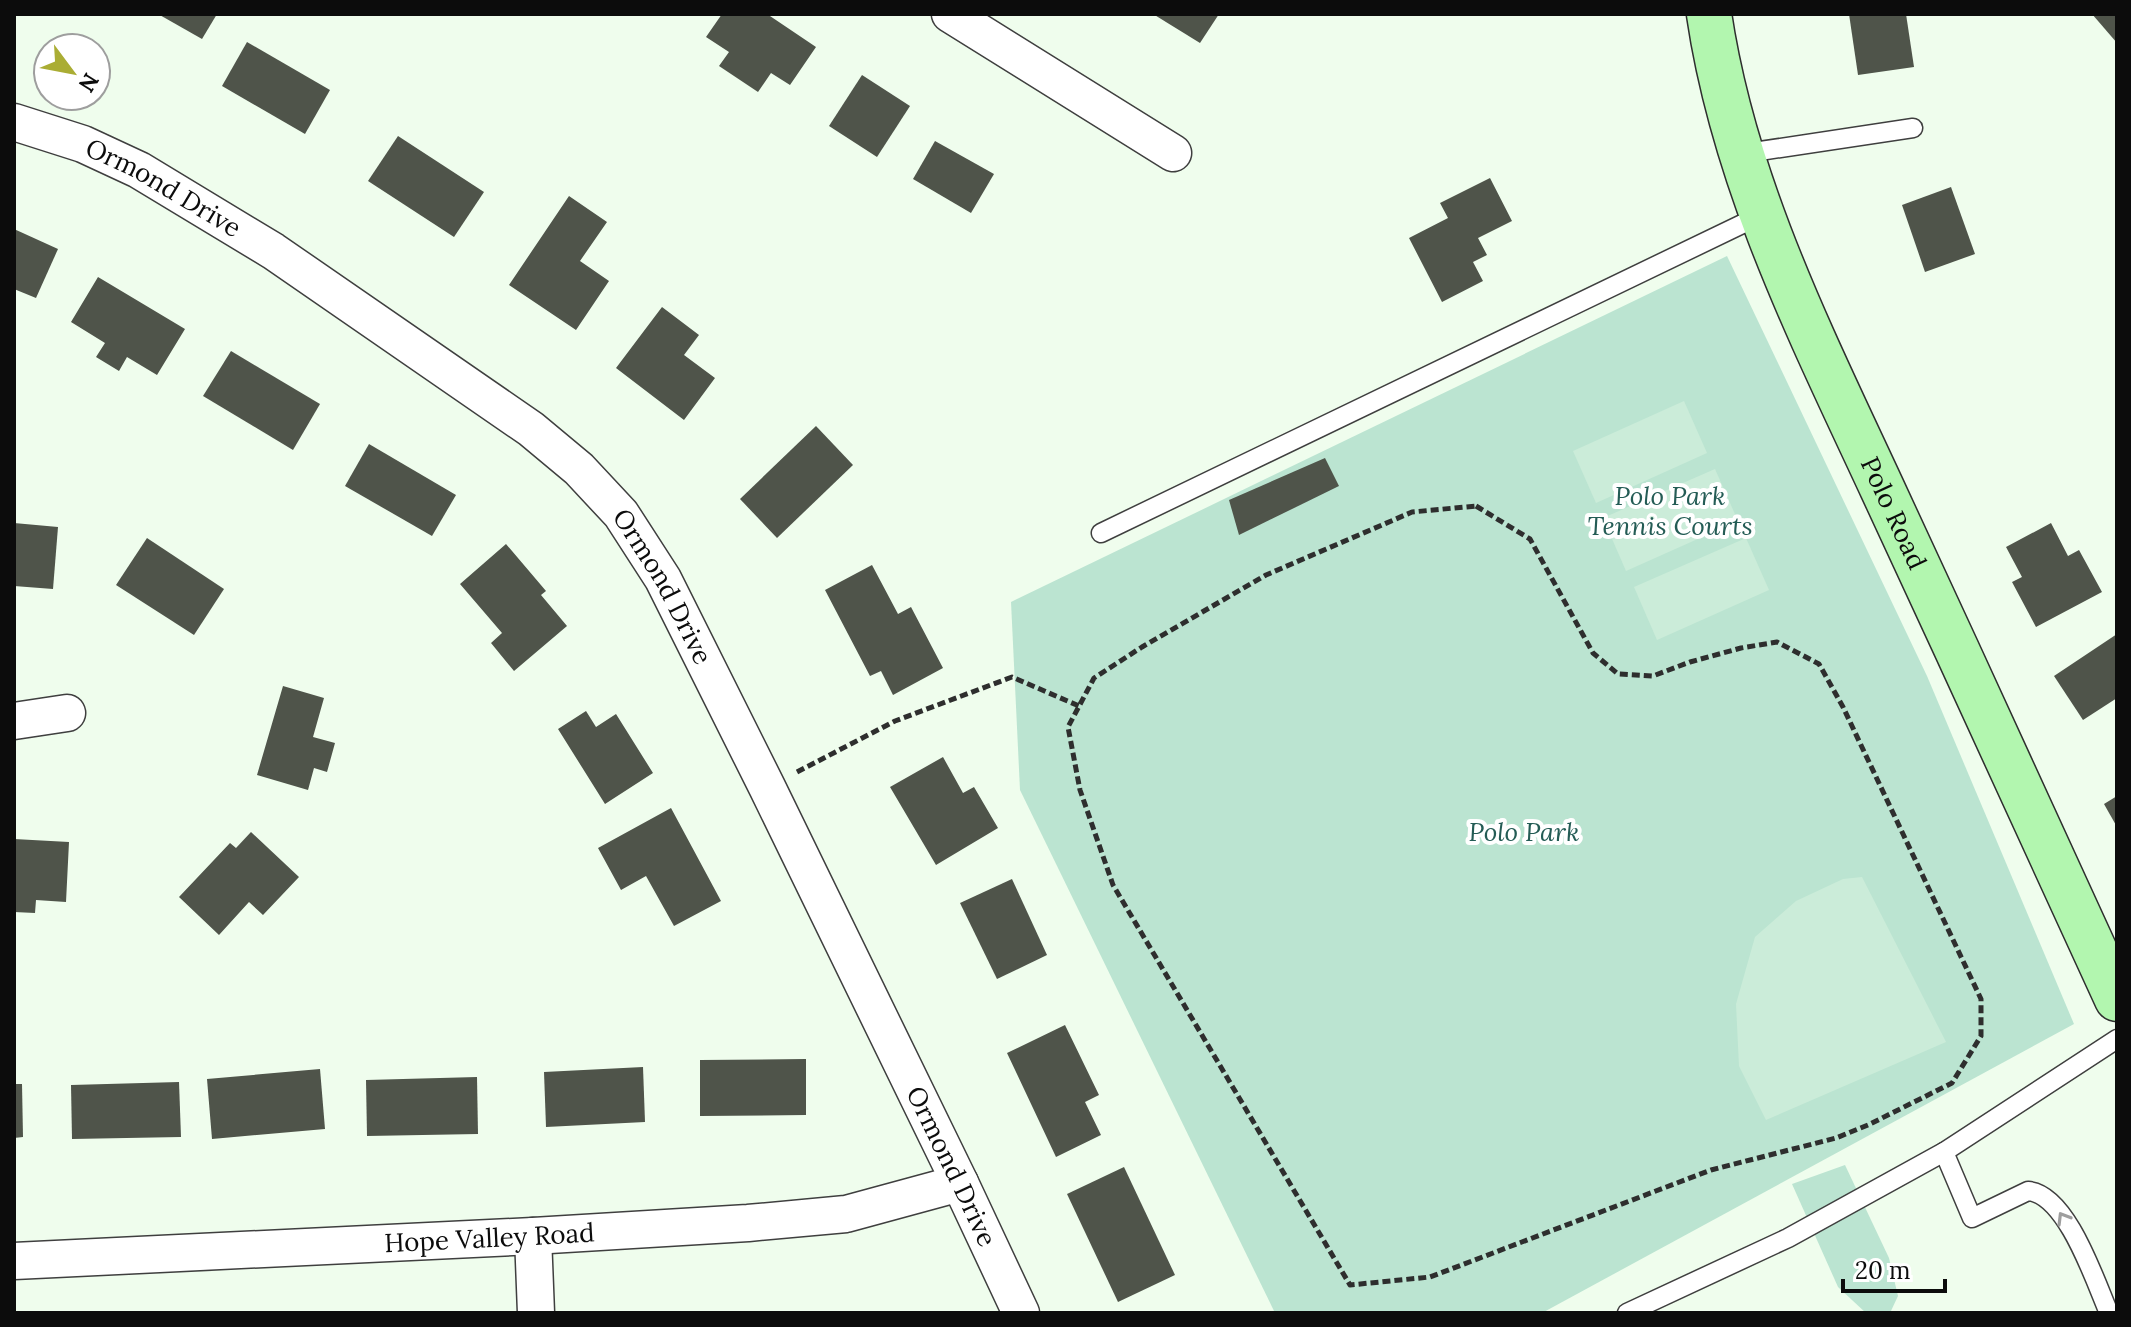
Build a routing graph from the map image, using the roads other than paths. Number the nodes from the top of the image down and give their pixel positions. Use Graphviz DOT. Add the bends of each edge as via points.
graph roads {
  1 [pos="950,14"];
  2 [pos="1709,14"];
  3 [pos="14,122"];
  4 [pos="1913,128"];
  5 [pos="1173,153"];
  6 [pos="1740,154"];
  7 [pos="1761,215"];
  8 [pos="1101,533"];
  9 [pos="67,713"];
  10 [pos="14,721"];
  11 [pos="2117,999"];
  12 [pos="2117,1039"];
  13 [pos="1944,1152"];
  14 [pos="960,1183"];
  15 [pos="533,1236"];
  16 [pos="14,1261"];
  17 [pos="536,1313"];
  18 [pos="1021,1313"];
  19 [pos="1627,1313"];
  20 [pos="2109,1313"];
  1 -- 5 [label="street"];
  2 -- 6 [label="main road, Polo Road"];
  3 -- 14 [label="street, Ormond Drive" via="83,144 139,170 273,251 531,429 621,514 663,579"];
  4 -- 6 [label="lane"];
  6 -- 7 [label="main road, Polo Road"];
  7 -- 8 [label="lane"];
  7 -- 11 [label="main road, Polo Road" via="1821,358"];
  9 -- 10 [label="street"];
  12 -- 13 [label="lane"];
  13 -- 19 [label="lane" via="1788,1238"];
  20 -- 13 [label="lane, one-way" via="2065,1217 2046,1197 2028,1191 1972,1218"];
  14 -- 15 [label="street, Hope Valley Road" via="846,1214"];
  14 -- 18 [label="street, Ormond Drive"];
  15 -- 16 [label="street, Hope Valley Road"];
  15 -- 17 [label="street"];
}
